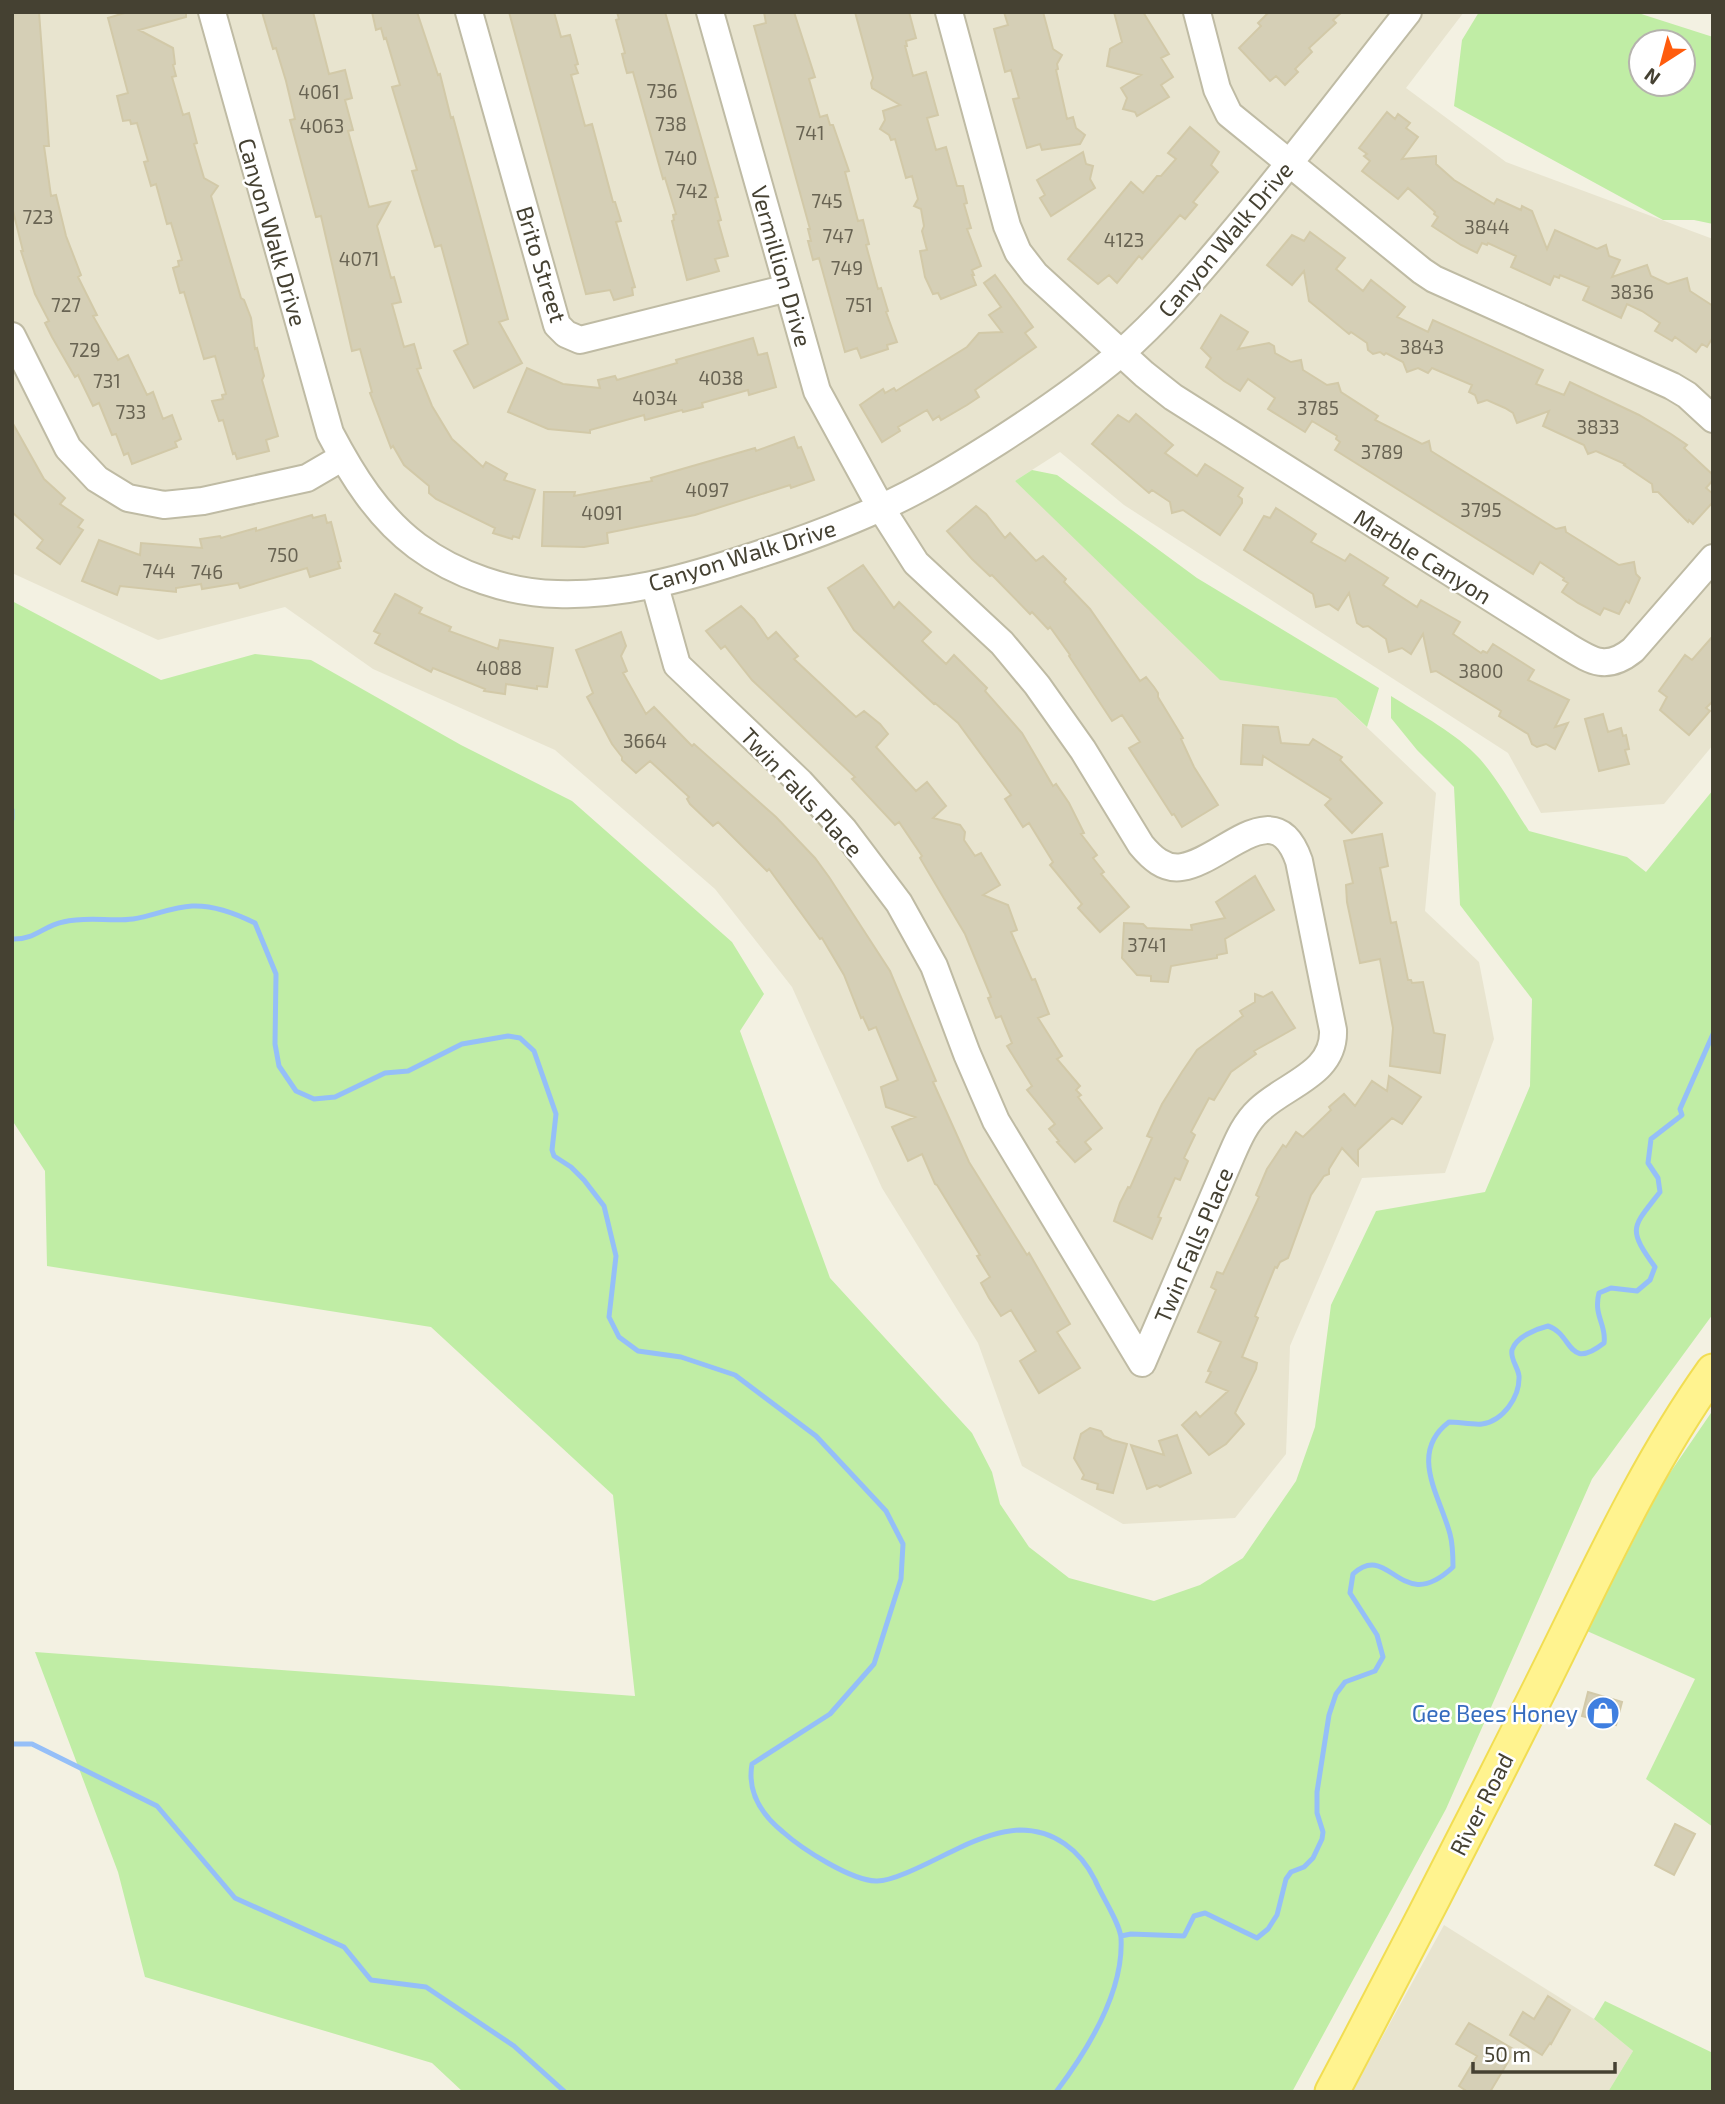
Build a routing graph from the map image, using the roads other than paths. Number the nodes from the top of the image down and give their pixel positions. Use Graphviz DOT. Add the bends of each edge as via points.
graph roads {
  1 [pos="212,12"];
  2 [pos="469,12"];
  3 [pos="710,12"];
  4 [pos="949,12"];
  5 [pos="1197,12"];
  6 [pos="1408,12"];
  7 [pos="1289,164"];
  8 [pos="788,288"];
  9 [pos="12,335"];
  10 [pos="1121,353"];
  11 [pos="1713,419"];
  12 [pos="343,457"];
  13 [pos="881,508"];
  14 [pos="1713,558"];
  15 [pos="655,586"];
  16 [pos="1713,1371"];
  17 [pos="1332,2092"];
  1 -- 12 [label="street, Canyon Walk Drive" via="330,433"];
  2 -- 8 [label="street, Brito Street" via="557,325 566,334 580,340"];
  3 -- 8 [label="street, Vermillion Drive"];
  4 -- 10 [label="street, Marble Canyon" via="1018,253"];
  5 -- 7 [label="street" via="1222,102 1239,124"];
  6 -- 7 [label="street, Canyon Walk Drive"];
  7 -- 10 [label="street, Canyon Walk Drive" via="1197,275"];
  7 -- 11 [label="street" via="1433,279 1672,386"];
  8 -- 13 [label="street, Vermillion Drive" via="817,391"];
  9 -- 12 [label="street" via="68,448 97,479 128,498 164,505 203,501 307,478"];
  10 -- 13 [label="street, Canyon Walk Drive" via="1026,423"];
  10 -- 14 [label="street, Marble Canyon" via="1194,412 1587,658 1605,663 1624,657"];
  12 -- 15 [label="street, Canyon Walk Drive" via="362,489 397,528 415,545 462,571 505,587 555,594"];
  13 -- 15 [label="street, Canyon Walk Drive" via="803,540"];
  13 -- 15 [label="street, Twin Falls Place" via="924,572 1002,643 1037,685 1151,856 1162,864 1182,867 1263,829 1279,831 1299,861 1333,1030 1332,1047 1324,1063 1265,1104 1248,1123 1142,1363 996,1121 934,966 898,903 800,782 677,665"];
  16 -- 17 [label="main road, River Road" via="1633,1499 1483,1803"];
}
